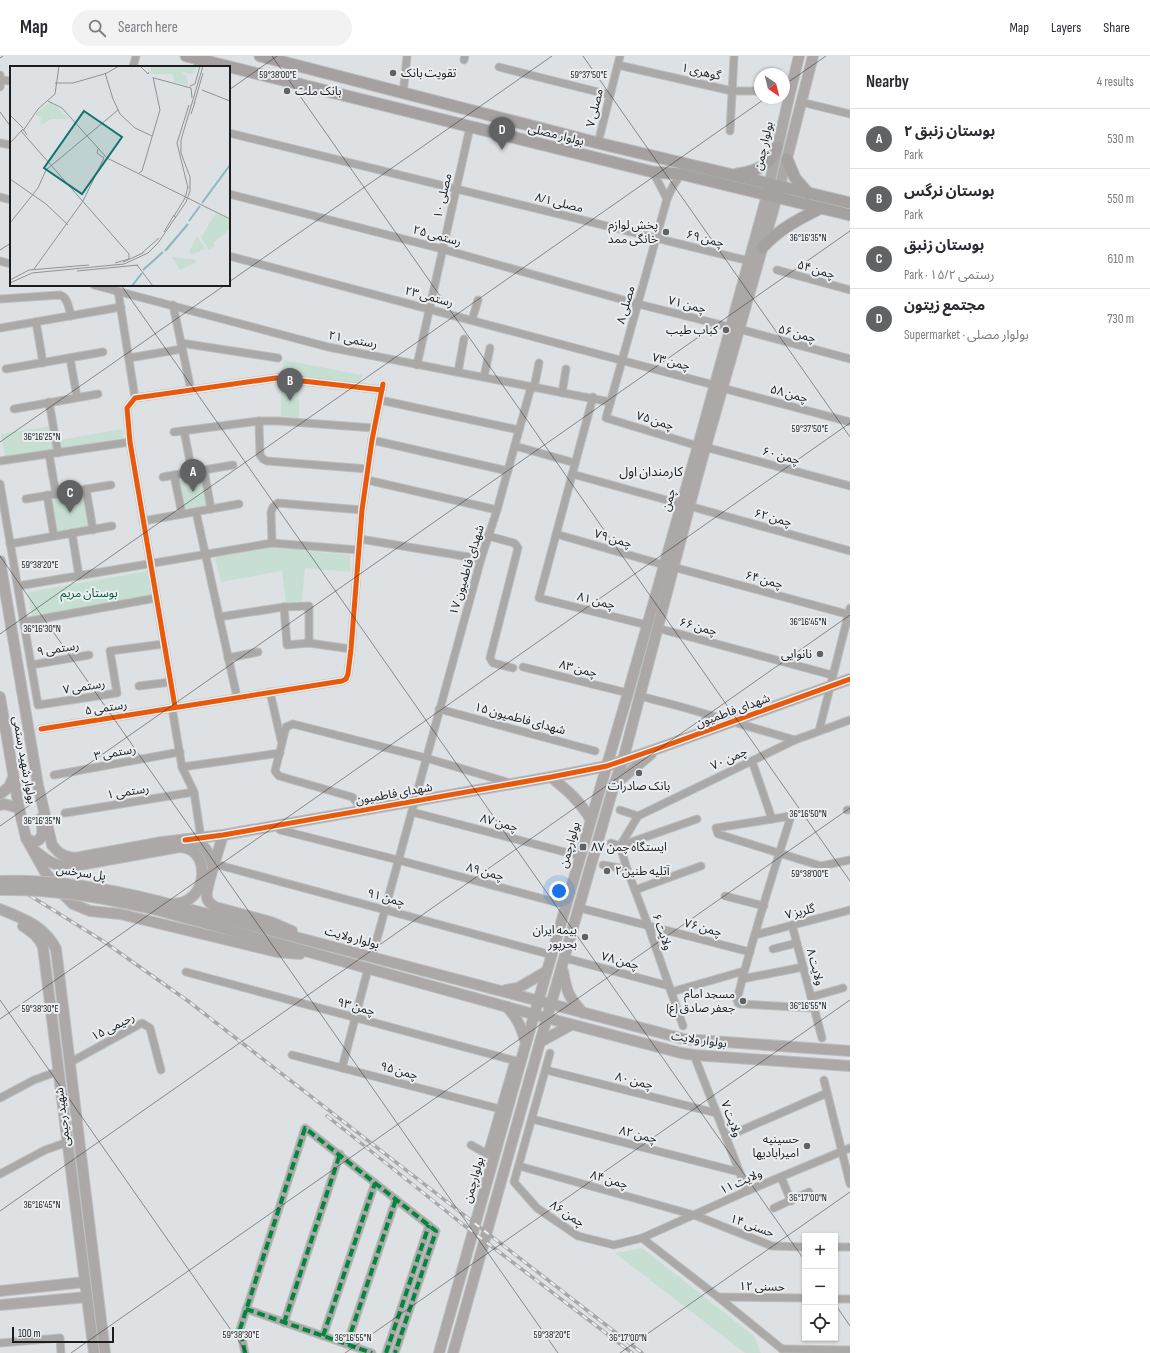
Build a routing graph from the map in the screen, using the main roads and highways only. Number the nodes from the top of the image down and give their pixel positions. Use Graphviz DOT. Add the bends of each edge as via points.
graph roads {
  1 [pos="186,56"];
  2 [pos="260,56"];
  3 [pos="799,56"];
  4 [pos="813,56"];
  5 [pos="288,59"];
  6 [pos="198,63"];
  7 [pos="214,66"];
  8 [pos="230,69"];
  9 [pos="796,71"];
  10 [pos="809,74"];
  11 [pos="568,135"];
  12 [pos="777,147"];
  13 [pos="564,150"];
  14 [pos="787,159"];
  15 [pos="731,174"];
  16 [pos="769,183"];
  17 [pos="775,192"];
  18 [pos="809,194"];
  19 [pos="850,203"];
  20 [pos="821,208"];
  21 [pos="850,215"];
  22 [pos="762,248"];
  23 [pos="735,328"];
  24 [pos="0,561"];
  25 [pos="669,566"];
  26 [pos="647,625"];
  27 [pos="657,628"];
  28 [pos="850,679"];
  29 [pos="628,693"];
  30 [pos="640,696"];
  31 [pos="0,697"];
  32 [pos="662,747"];
  33 [pos="623,760"];
  34 [pos="607,766"];
  35 [pos="13,778"];
  36 [pos="551,778"];
  37 [pos="38,784"];
  38 [pos="614,785"];
  39 [pos="0,794"];
  40 [pos="0,805"];
  41 [pos="19,808"];
  42 [pos="590,820"];
  43 [pos="223,835"];
  44 [pos="26,838"];
  45 [pos="184,840"];
  46 [pos="32,849"];
  47 [pos="58,853"];
  48 [pos="214,866"];
  49 [pos="0,881"];
  50 [pos="0,890"];
  51 [pos="172,904"];
  52 [pos="158,906"];
  53 [pos="0,909"];
  54 [pos="0,914"];
  55 [pos="329,946"];
  56 [pos="328,957"];
  57 [pos="563,963"];
  58 [pos="547,971"];
  59 [pos="501,991"];
  60 [pos="539,1000"];
  61 [pos="551,1004"];
  62 [pos="507,1007"];
  63 [pos="583,1013"];
  64 [pos="534,1014"];
  65 [pos="547,1018"];
  66 [pos="64,1020"];
  67 [pos="53,1021"];
  68 [pos="572,1025"];
  69 [pos="540,1042"];
  70 [pos="526,1043"];
  71 [pos="850,1051"];
  72 [pos="850,1066"];
  73 [pos="86,1282"];
  74 [pos="0,1290"];
  75 [pos="87,1296"];
  76 [pos="0,1305"];
  77 [pos="94,1353"];
  78 [pos="105,1353"];
  79 [pos="439,1353"];
  80 [pos="453,1353"];
  1 -- 6 [label="main road, بولوار مصلی"];
  2 -- 5 [label="main road, بولوار مصلی"];
  3 -- 9 [label="main road, بولوار چمن"];
  4 -- 10 [label="main road, بولوار چمن"];
  5 -- 11 [label="main road, بولوار مصلی" via="403,94"];
  6 -- 7 [label="main road, بولوار مصلی"];
  8 -- 13 [label="main road, بولوار مصلی" via="283,79"];
  9 -- 10 [label="main road"];
  9 -- 12 [label="main road, بولوار چمن"];
  10 -- 14 [label="main road, بولوار چمن"];
  11 -- 13 [label="main road"];
  11 -- 15 [label="main road, بولوار مصلی"];
  12 -- 15 [label="main road" via="769,161 760,167 746,173"];
  12 -- 16 [label="main road, بولوار چمن"];
  13 -- 17 [label="main road, بولوار مصلی" via="653,172 681,174"];
  14 -- 17 [label="main road, بولوار چمن"];
  14 -- 18 [label="main road" via="795,178"];
  15 -- 16 [label="main road, بولوار مصلی"];
  16 -- 17 [label="main road, بولوار مصلی"];
  17 -- 18 [label="main road, بولوار مصلی"];
  17 -- 20 [label="main road, بولوار مصلی"];
  17 -- 22 [label="main road, چمن"];
  17 -- 23 [label="main road, چمن" via="749,261"];
  18 -- 19 [label="main road, بولوار مصلی"];
  20 -- 21 [label="main road, بولوار مصلی"];
  20 -- 22 [label="main road" via="788,225"];
  22 -- 23 [label="main road, چمن"];
  23 -- 25 [label="main road, چمن"];
  24 -- 37 [label="main road, بولوار شهید رستمی"];
  25 -- 26 [label="main road, چمن"];
  25 -- 27 [label="main road, چمن"];
  26 -- 27 [label="main road"];
  26 -- 29 [label="main road, چمن"];
  27 -- 30 [label="main road, چمن"];
  28 -- 32 [label="main road, شهدای فاطمیون" via="831,680 732,722"];
  29 -- 30 [label="main road"];
  29 -- 34 [label="main road, چمن"];
  30 -- 33 [label="main road, چمن"];
  31 -- 35 [label="main road, بولوار شهید رستمی"];
  32 -- 33 [label="main road, شهدای فاطمیون"];
  32 -- 38 [label="main road" via="646,757"];
  33 -- 34 [label="main road, شهدای فاطمیون"];
  33 -- 38 [label="main road, چمن"];
  34 -- 36 [label="main road, شهدای فاطمیون"];
  34 -- 42 [label="main road, بولوارچمن"];
  35 -- 39 [label="main road" via="9,787"];
  35 -- 41 [label="main road, بولوار شهید رستمی"];
  36 -- 42 [label="main road" via="574,796"];
  36 -- 43 [label="main road, شهدای فاطمیون"];
  37 -- 44 [label="main road" via="43,835 37,842"];
  37 -- 47 [label="main road, بولوار شهید رستمی" via="52,845"];
  38 -- 57 [label="main road"];
  40 -- 41 [label="main road"];
  41 -- 44 [label="main road, بولوار شهید رستمی"];
  42 -- 58 [label="main road, بولوارچمن"];
  43 -- 45 [label="main road, شهدای فاطمیون"];
  43 -- 48 [label="main road"];
  44 -- 46 [label="main road, بولوار شهید رستمی"];
  45 -- 47 [label="main road, شهدای فاطمیون" via="75,858"];
  45 -- 48 [label="main road" via="202,845"];
  46 -- 51 [label="main road" via="52,864 62,867 179,847 190,849 200,860 202,869 199,888 188,900"];
  46 -- 56 [label="main road, بولوار شهید رستمی" via="62,894 73,904 90,911 127,916 277,952"];
  48 -- 55 [label="main road" via="207,898 215,907 271,922"];
  49 -- 52 [label="main road, پل سرخس, bridge" via="76,884 108,889"];
  50 -- 52 [label="main road, پل سرخس, bridge" via="87,895"];
  51 -- 52 [label="main road, بولوار ولایت"];
  51 -- 55 [label="main road, بولوار ولایت"];
  52 -- 56 [label="main road, بولوار ولایت"];
  53 -- 66 [label="main road, شهید رحیمی" via="30,923 51,939 56,949"];
  54 -- 67 [label="main road, شهید رحیمی" via="20,924 40,940"];
  55 -- 59 [label="main road, بولوار ولایت"];
  56 -- 62 [label="main road, بولوار ولایت"];
  57 -- 61 [label="main road"];
  57 -- 63 [label="main road" via="566,990"];
  58 -- 59 [label="main road" via="518,988"];
  58 -- 60 [label="main road, بولوارچمن"];
  59 -- 60 [label="main road, بولوار ولایت"];
  60 -- 61 [label="main road, بولوار ولایت"];
  60 -- 64 [label="main road, بولوارچمن"];
  61 -- 63 [label="main road, بولوار ولایت"];
  61 -- 65 [label="main road"];
  62 -- 64 [label="main road, بولوار ولایت"];
  62 -- 70 [label="main road" via="522,1027"];
  63 -- 71 [label="main road, بولوار ولایت" via="692,1041"];
  64 -- 65 [label="main road, بولوار ولایت"];
  64 -- 70 [label="main road, بولوارچمن"];
  65 -- 68 [label="main road, بولوار ولایت"];
  65 -- 69 [label="main road"];
  66 -- 67 [label="main road"];
  66 -- 78 [label="main road, شهید رحیمی"];
  67 -- 73 [label="main road, شهید رحیمی"];
  68 -- 69 [label="main road"];
  68 -- 72 [label="main road, بولوار ولایت" via="694,1055"];
  69 -- 80 [label="main road"];
  70 -- 79 [label="main road, بولوارچمن" via="517,1062"];
  73 -- 74 [label="main road"];
  73 -- 75 [label="main road, شهید رحیمی"];
  75 -- 76 [label="main road"];
  75 -- 77 [label="main road, شهید رحیمی"];
}
